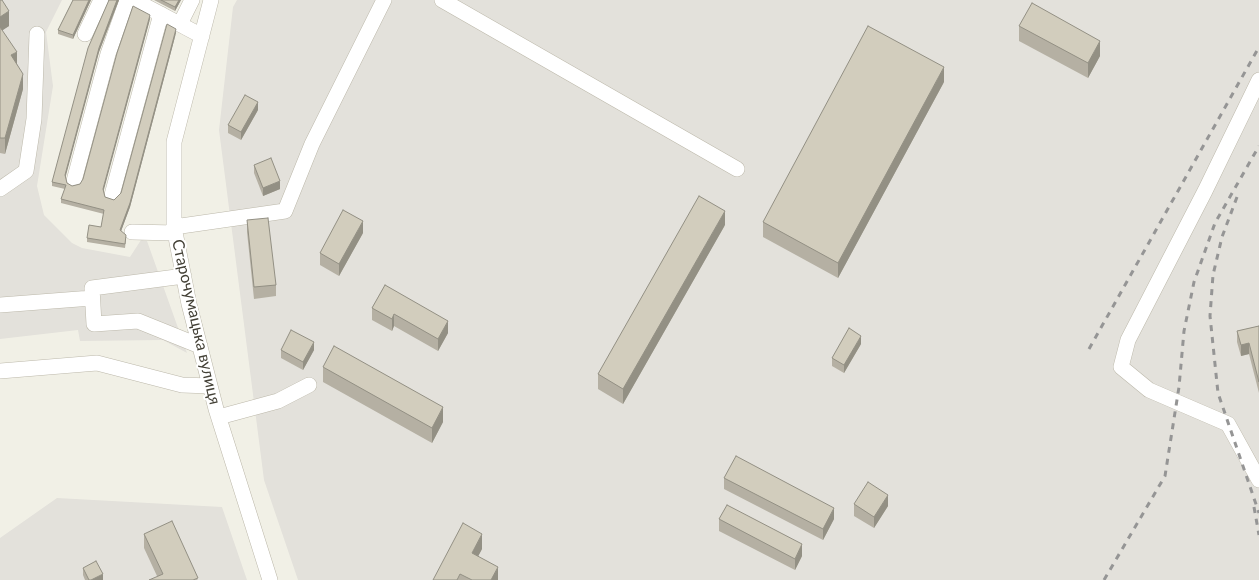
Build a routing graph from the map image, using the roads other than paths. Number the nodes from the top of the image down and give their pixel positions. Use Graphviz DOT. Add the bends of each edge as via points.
graph roads {
  1 [pos="101,0"];
  2 [pos="127,0"];
  3 [pos="192,0"];
  4 [pos="211,0"];
  5 [pos="384,0"];
  6 [pos="442,0"];
  7 [pos="142,2"];
  8 [pos="161,14"];
  9 [pos="180,24"];
  10 [pos="37,34"];
  11 [pos="85,34"];
  12 [pos="202,36"];
  13 [pos="1259,80"];
  14 [pos="737,169"];
  15 [pos="74,181"];
  16 [pos="0,189"];
  17 [pos="112,195"];
  18 [pos="175,230"];
  19 [pos="132,232"];
  20 [pos="184,276"];
  21 [pos="92,298"];
  22 [pos="0,305"];
  23 [pos="200,346"];
  24 [pos="0,371"];
  25 [pos="309,385"];
  26 [pos="210,386"];
  27 [pos="219,417"];
  28 [pos="1259,480"];
  29 [pos="270,580"];
  1 -- 11 [label="street"];
  2 -- 15 [label="street" via="108,54"];
  3 -- 9 [label="street"];
  4 -- 12 [label="street, Старочумацька вулиця"];
  5 -- 18 [label="street" via="312,144 285,211"];
  6 -- 14 [label="street"];
  7 -- 8 [label="street"];
  8 -- 9 [label="street"];
  8 -- 17 [label="street"];
  9 -- 12 [label="street"];
  10 -- 16 [label="street" via="34,119 26,171"];
  12 -- 18 [label="street, Старочумацька вулиця" via="174,142"];
  13 -- 28 [label="street" via="1128,340 1121,367 1149,390 1228,424"];
  18 -- 19 [label="street"];
  18 -- 20 [label="street, Старочумацька вулиця"];
  20 -- 21 [label="street" via="92,288"];
  20 -- 23 [label="street, Старочумацька вулиця"];
  21 -- 22 [label="street"];
  21 -- 23 [label="street" via="94,324 138,321"];
  23 -- 26 [label="street, Старочумацька вулиця"];
  24 -- 26 [label="street" via="97,363 182,385"];
  25 -- 27 [label="street" via="278,401"];
  26 -- 27 [label="street, Старочумацька вулиця"];
  27 -- 29 [label="street, Старочумацька вулиця"];
}
